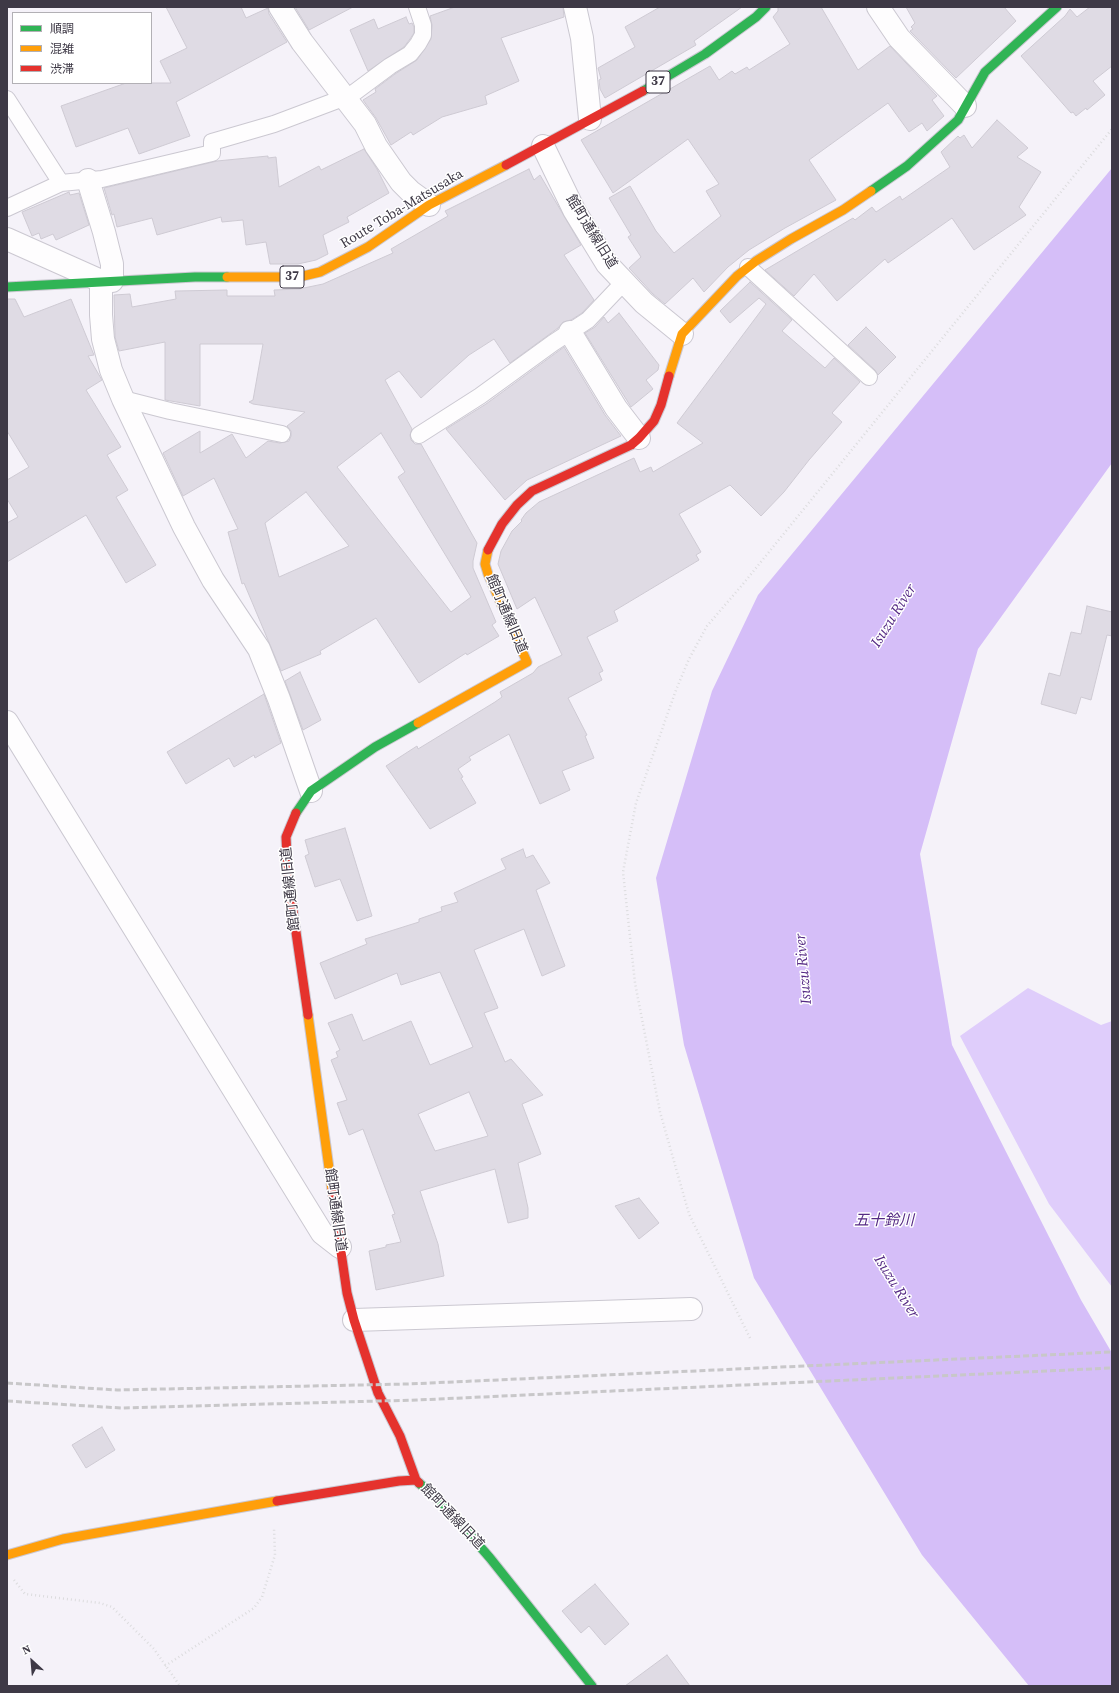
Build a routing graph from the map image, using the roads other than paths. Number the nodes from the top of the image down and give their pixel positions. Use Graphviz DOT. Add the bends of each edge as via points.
graph roads {
  1 [pos="280,7"];
  2 [pos="417,7"];
  3 [pos="575,7"];
  4 [pos="766,7"];
  5 [pos="878,7"];
  6 [pos="1057,7"];
  7 [pos="344,98"];
  8 [pos="7,99"];
  9 [pos="965,106"];
  10 [pos="590,120"];
  11 [pos="543,146"];
  12 [pos="88,180"];
  13 [pos="61,183"];
  14 [pos="429,206"];
  15 [pos="7,208"];
  16 [pos="7,239"];
  17 [pos="748,268"];
  18 [pos="107,281"];
  19 [pos="624,282"];
  20 [pos="7,287"];
  21 [pos="570,332"];
  22 [pos="682,334"];
  23 [pos="869,377"];
  24 [pos="123,399"];
  25 [pos="282,434"];
  26 [pos="419,435"];
  27 [pos="639,438"];
  28 [pos="7,722"];
  29 [pos="311,792"];
  30 [pos="340,1247"];
  31 [pos="691,1309"];
  32 [pos="354,1320"];
  33 [pos="416,1480"];
  34 [pos="7,1555"];
  35 [pos="592,1686"];
  1 -- 7 [label="street" via="302,42"];
  2 -- 7 [label="lane" via="423,25 423,35 410,54"];
  3 -- 10 [label="street" via="582,38"];
  4 -- 10 [label="street, Route Toba-Matsusaka / 37" via="705,54"];
  5 -- 9 [label="street" via="899,38"];
  6 -- 9 [label="street" via="985,72"];
  7 -- 12 [label="lane" via="274,124 212,142 212,153 102,179"];
  7 -- 14 [label="street" via="401,182"];
  8 -- 13 [label="lane"];
  9 -- 17 [label="street" via="958,120 907,166 843,210 791,239"];
  10 -- 11 [label="street, Route Toba-Matsusaka / 37"];
  11 -- 14 [label="street, Route Toba-Matsusaka / 37"];
  11 -- 19 [label="street, 館町通線旧道" via="574,210 607,264"];
  12 -- 13 [label="lane"];
  12 -- 18 [label="street" via="112,264"];
  13 -- 15 [label="lane"];
  14 -- 18 [label="street, Route Toba-Matsusaka / 37" via="368,247 313,274 299,277 195,277"];
  16 -- 18 [label="street"];
  17 -- 22 [label="street" via="737,276"];
  17 -- 23 [label="lane"];
  18 -- 20 [label="street, Route Toba-Matsusaka / 37"];
  18 -- 24 [label="street" via="101,315 103,339 111,370"];
  19 -- 21 [label="lane" via="588,320"];
  19 -- 22 [label="street, 館町通線旧道" via="644,303"];
  21 -- 26 [label="lane" via="480,396"];
  21 -- 27 [label="street" via="616,408"];
  22 -- 27 [label="street, 館町通線旧道" via="661,406 654,421"];
  24 -- 25 [label="lane"];
  24 -- 29 [label="street" via="213,580 259,649"];
  27 -- 29 [label="street, 館町通線旧道" via="631,445 532,491 517,505 489,546 485,564 488,574 526,662 375,747"];
  28 -- 30 [label="street" via="322,1233"];
  29 -- 30 [label="street, 館町通線旧道" via="291,824 286,837 286,847 288,877"];
  30 -- 32 [label="street, 館町通線旧道"];
  31 -- 32 [label="street"];
  32 -- 33 [label="street, 館町通線旧道" via="378,1393 400,1436"];
  33 -- 34 [label="street" via="63,1539"];
  33 -- 35 [label="street, 館町通線旧道" via="443,1504 490,1558"];
}
